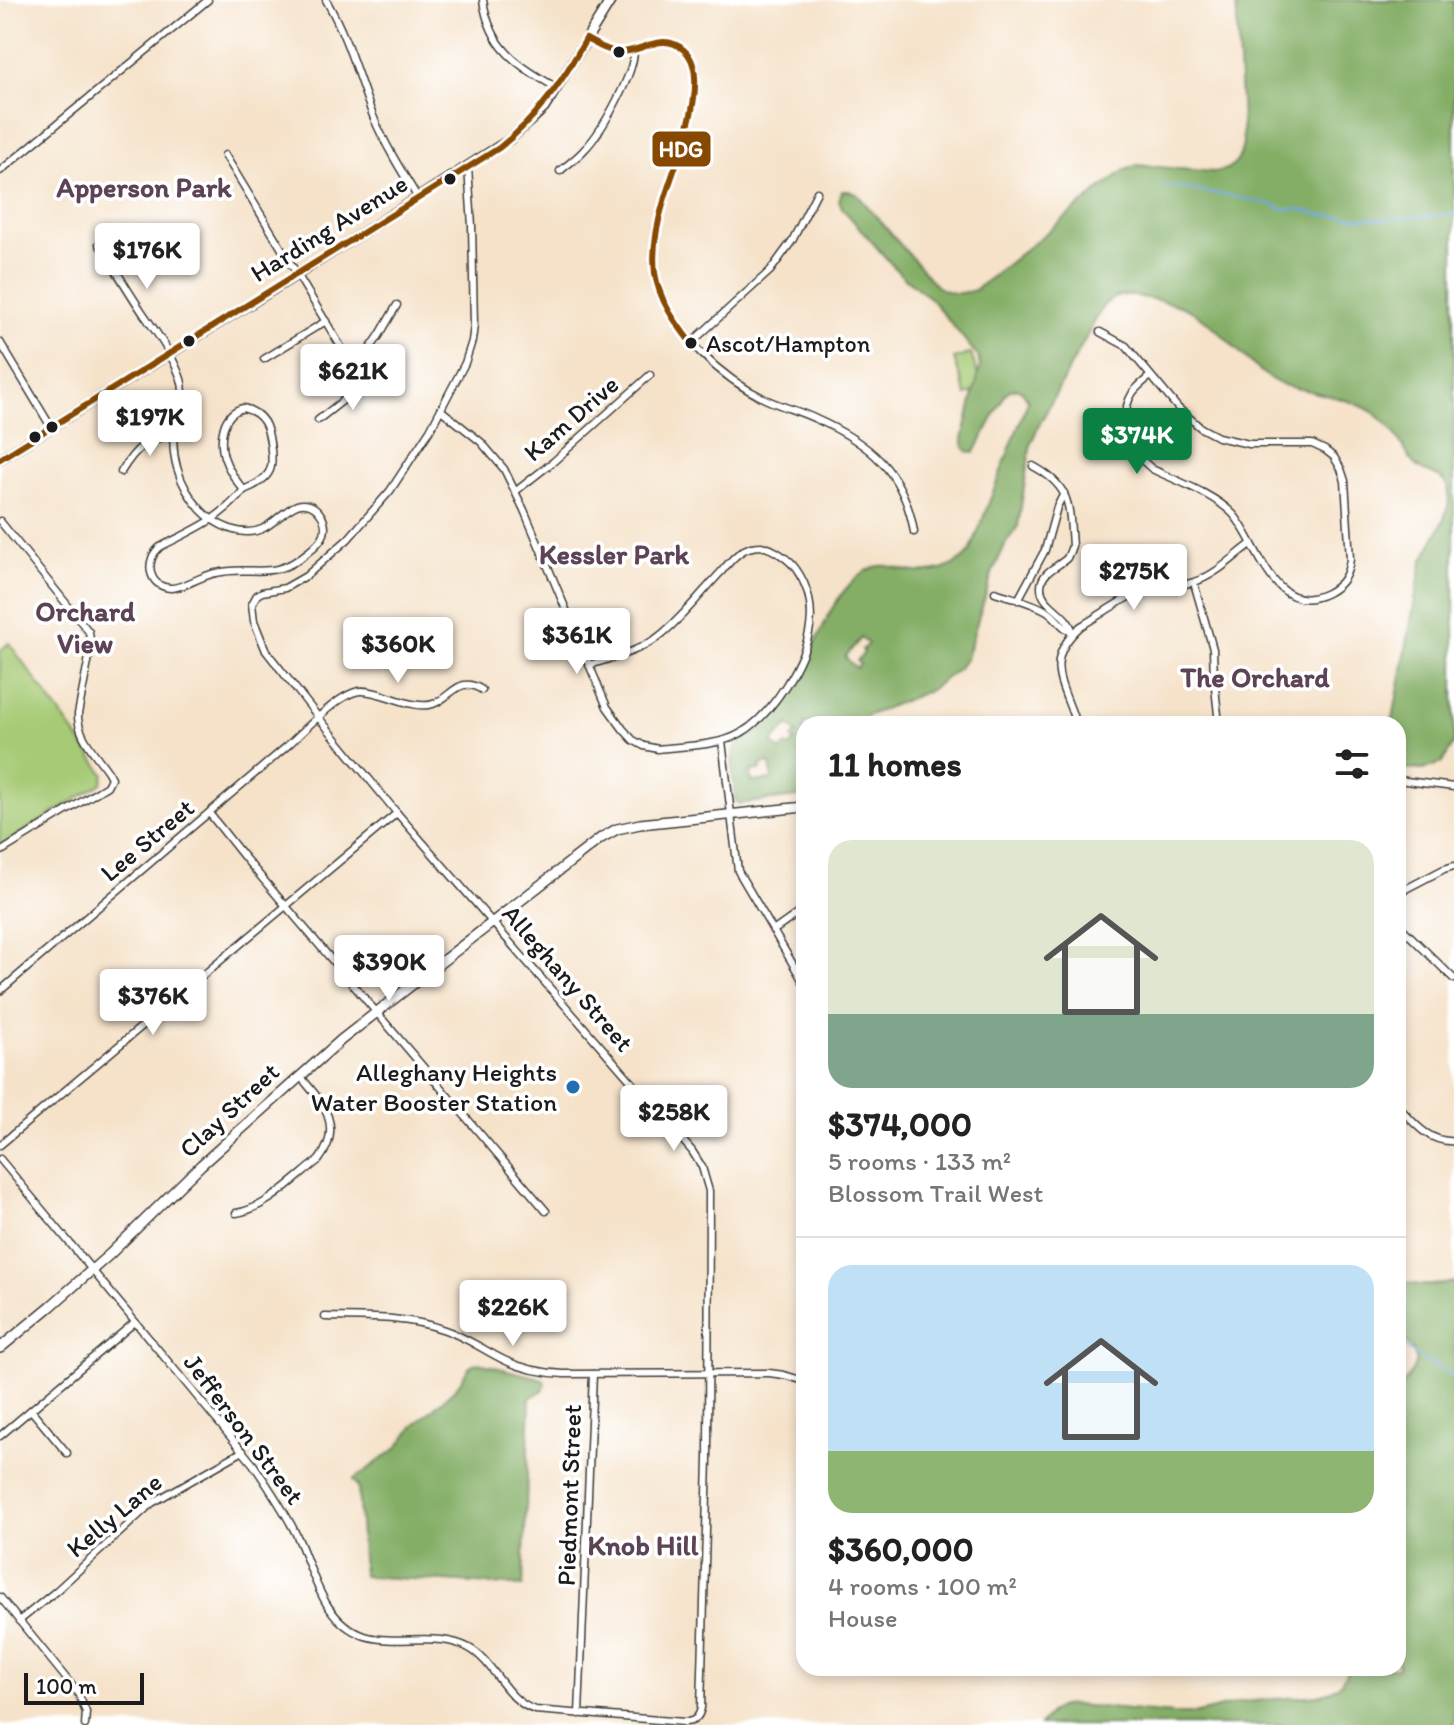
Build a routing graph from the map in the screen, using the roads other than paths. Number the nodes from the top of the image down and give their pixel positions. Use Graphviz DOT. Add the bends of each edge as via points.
graph roads {
  1 [pos="208,0"];
  2 [pos="326,0"];
  3 [pos="483,0"];
  4 [pos="611,0"];
  5 [pos="586,39"];
  6 [pos="634,49"];
  7 [pos="557,88"];
  8 [pos="225,155"];
  9 [pos="468,167"];
  10 [pos="0,171"];
  11 [pos="560,171"];
  12 [pos="817,192"];
  13 [pos="418,198"];
  14 [pos="99,244"];
  15 [pos="298,274"];
  16 [pos="397,305"];
  17 [pos="326,321"];
  18 [pos="1100,332"];
  19 [pos="0,342"];
  20 [pos="691,343"];
  21 [pos="169,353"];
  22 [pos="264,359"];
  23 [pos="355,370"];
  24 [pos="650,375"];
  25 [pos="1150,376"];
  26 [pos="364,381"];
  27 [pos="378,390"];
  28 [pos="441,410"];
  29 [pos="318,420"];
  30 [pos="51,427"];
  31 [pos="174,435"];
  32 [pos="0,459"];
  33 [pos="1033,466"];
  34 [pos="121,472"];
  35 [pos="244,490"];
  36 [pos="516,491"];
  37 [pos="1064,493"];
  38 [pos="213,520"];
  39 [pos="0,521"];
  40 [pos="914,532"];
  41 [pos="1251,544"];
  42 [pos="1194,583"];
  43 [pos="995,592"];
  44 [pos="1018,600"];
  45 [pos="1073,633"];
  46 [pos="589,665"];
  47 [pos="482,690"];
  48 [pos="1073,716"];
  49 [pos="1218,716"];
  50 [pos="319,718"];
  51 [pos="722,741"];
  52 [pos="1406,781"];
  53 [pos="1454,787"];
  54 [pos="796,808"];
  55 [pos="209,813"];
  56 [pos="397,813"];
  57 [pos="730,816"];
  58 [pos="0,852"];
  59 [pos="1454,866"];
  60 [pos="1406,889"];
  61 [pos="286,906"];
  62 [pos="796,915"];
  63 [pos="491,921"];
  64 [pos="773,931"];
  65 [pos="1406,932"];
  66 [pos="796,970"];
  67 [pos="1454,979"];
  68 [pos="0,991"];
  69 [pos="377,1013"];
  70 [pos="299,1075"];
  71 [pos="1406,1114"];
  72 [pos="1454,1141"];
  73 [pos="0,1145"];
  74 [pos="0,1159"];
  75 [pos="546,1211"];
  76 [pos="236,1213"];
  77 [pos="91,1271"];
  78 [pos="325,1317"];
  79 [pos="135,1322"];
  80 [pos="0,1348"];
  81 [pos="593,1374"];
  82 [pos="709,1374"];
  83 [pos="796,1379"];
  84 [pos="31,1410"];
  85 [pos="0,1436"];
  86 [pos="243,1451"];
  87 [pos="67,1453"];
  88 [pos="0,1597"];
  89 [pos="19,1621"];
  90 [pos="579,1714"];
  91 [pos="696,1719"];
  92 [pos="85,1725"];
  1 -- 10 [label="street"];
  2 -- 13 [label="street" via="374,118"];
  3 -- 7 [label="street" via="487,22 503,50"];
  4 -- 5 [label="street, Harding Avenue"];
  5 -- 6 [label="street" via="610,51"];
  5 -- 7 [label="street, Harding Avenue"];
  6 -- 11 [label="street" via="631,71 601,128"];
  6 -- 20 [label="street" via="654,42 673,44 688,55 696,74 692,111 653,252 664,305"];
  7 -- 9 [label="street, Harding Avenue" via="520,131"];
  8 -- 15 [label="street"];
  9 -- 13 [label="street, Harding Avenue"];
  9 -- 28 [label="street" via="474,325 469,352"];
  12 -- 20 [label="street" via="770,271"];
  13 -- 15 [label="street, Harding Avenue"];
  14 -- 21 [label="street"];
  15 -- 17 [label="street"];
  15 -- 21 [label="street, Harding Avenue"];
  16 -- 23 [label="street"];
  17 -- 22 [label="street"];
  17 -- 23 [label="street"];
  18 -- 25 [label="street" via="1126,346"];
  19 -- 30 [label="street"];
  20 -- 40 [label="street" via="742,386 835,428 874,453 901,488"];
  21 -- 30 [label="street, Harding Avenue"];
  21 -- 31 [label="street" via="183,387"];
  23 -- 26 [label="street"];
  24 -- 36 [label="street, Kam Drive"];
  25 -- 41 [label="street" via="1128,405 1133,448 1152,469 1234,514"];
  25 -- 41 [label="street" via="1188,417 1218,437 1249,444 1312,444 1334,457 1345,481 1350,559 1344,581 1311,598 1289,594 1274,581"];
  26 -- 27 [label="street"];
  26 -- 29 [label="street"];
  28 -- 36 [label="street" via="490,451"];
  28 -- 50 [label="street, Alleghany Street" via="390,491 348,539 301,580 262,592 253,602 266,651"];
  30 -- 32 [label="street, Harding Avenue"];
  31 -- 34 [label="street" via="142,446"];
  31 -- 38 [label="street" via="180,478"];
  33 -- 37 [label="street" via="1058,482"];
  35 -- 35 [label="street" via="228,466 222,438 229,415 243,408 265,423 272,461 269,473"];
  35 -- 38 [label="street"];
  36 -- 46 [label="street"];
  37 -- 44 [label="street" via="1045,550"];
  37 -- 45 [label="street" via="1072,546 1041,587 1044,600 1059,611"];
  38 -- 38 [label="street" via="154,552 150,566 160,584 169,588 218,572 285,567 306,554 325,531 320,513 308,504 253,531"];
  39 -- 58 [label="street" via="89,632 78,724 110,781"];
  41 -- 42 [label="street"];
  42 -- 45 [label="street" via="1141,591"];
  42 -- 49 [label="street" via="1213,649"];
  43 -- 44 [label="street"];
  44 -- 45 [label="street" via="1046,611"];
  45 -- 48 [label="street" via="1058,663"];
  46 -- 51 [label="street" via="607,707 639,744 658,749"];
  46 -- 51 [label="street" via="662,635 741,552 763,546 780,555 799,573 808,596 806,643 765,712 742,733"];
  47 -- 50 [label="street, Lee Street" via="465,684 431,705 360,691"];
  50 -- 55 [label="street, Lee Street"];
  50 -- 56 [label="street, Alleghany Street"];
  51 -- 57 [label="street"];
  52 -- 53 [label="street"];
  54 -- 57 [label="street, Clay Street"];
  55 -- 61 [label="street"];
  55 -- 68 [label="street, Lee Street"];
  56 -- 61 [label="street"];
  56 -- 63 [label="street, Alleghany Street"];
  57 -- 63 [label="street, Clay Street" via="623,828 601,838"];
  57 -- 64 [label="street" via="738,871"];
  59 -- 60 [label="street"];
  61 -- 69 [label="street"];
  61 -- 73 [label="street"];
  62 -- 64 [label="street"];
  63 -- 69 [label="street, Clay Street"];
  63 -- 82 [label="street, Alleghany Street" via="702,1167 709,1191"];
  64 -- 66 [label="street"];
  65 -- 67 [label="street"];
  69 -- 70 [label="street, Clay Street"];
  69 -- 75 [label="street"];
  70 -- 76 [label="street" via="326,1109 331,1134 325,1152 261,1205"];
  70 -- 77 [label="street, Clay Street"];
  71 -- 72 [label="street" via="1430,1137"];
  74 -- 77 [label="street, Jefferson Street"];
  77 -- 79 [label="street, Jefferson Street"];
  77 -- 80 [label="street, Clay Street"];
  78 -- 81 [label="street" via="424,1324 457,1334 524,1368"];
  79 -- 84 [label="street"];
  79 -- 86 [label="street, Jefferson Street"];
  81 -- 82 [label="street"];
  81 -- 90 [label="street, Piedmont Street"];
  82 -- 83 [label="street" via="769,1373"];
  82 -- 91 [label="street, Alleghany Street" via="703,1676"];
  84 -- 85 [label="street"];
  84 -- 87 [label="street"];
  86 -- 89 [label="street, Kelly Lane" via="152,1503"];
  86 -- 90 [label="street, Jefferson Street" via="283,1509 325,1602 341,1622 366,1636 466,1646 526,1707"];
  88 -- 89 [label="street"];
  89 -- 92 [label="street" via="78,1693"];
  90 -- 91 [label="street, Jefferson Street"];
}
